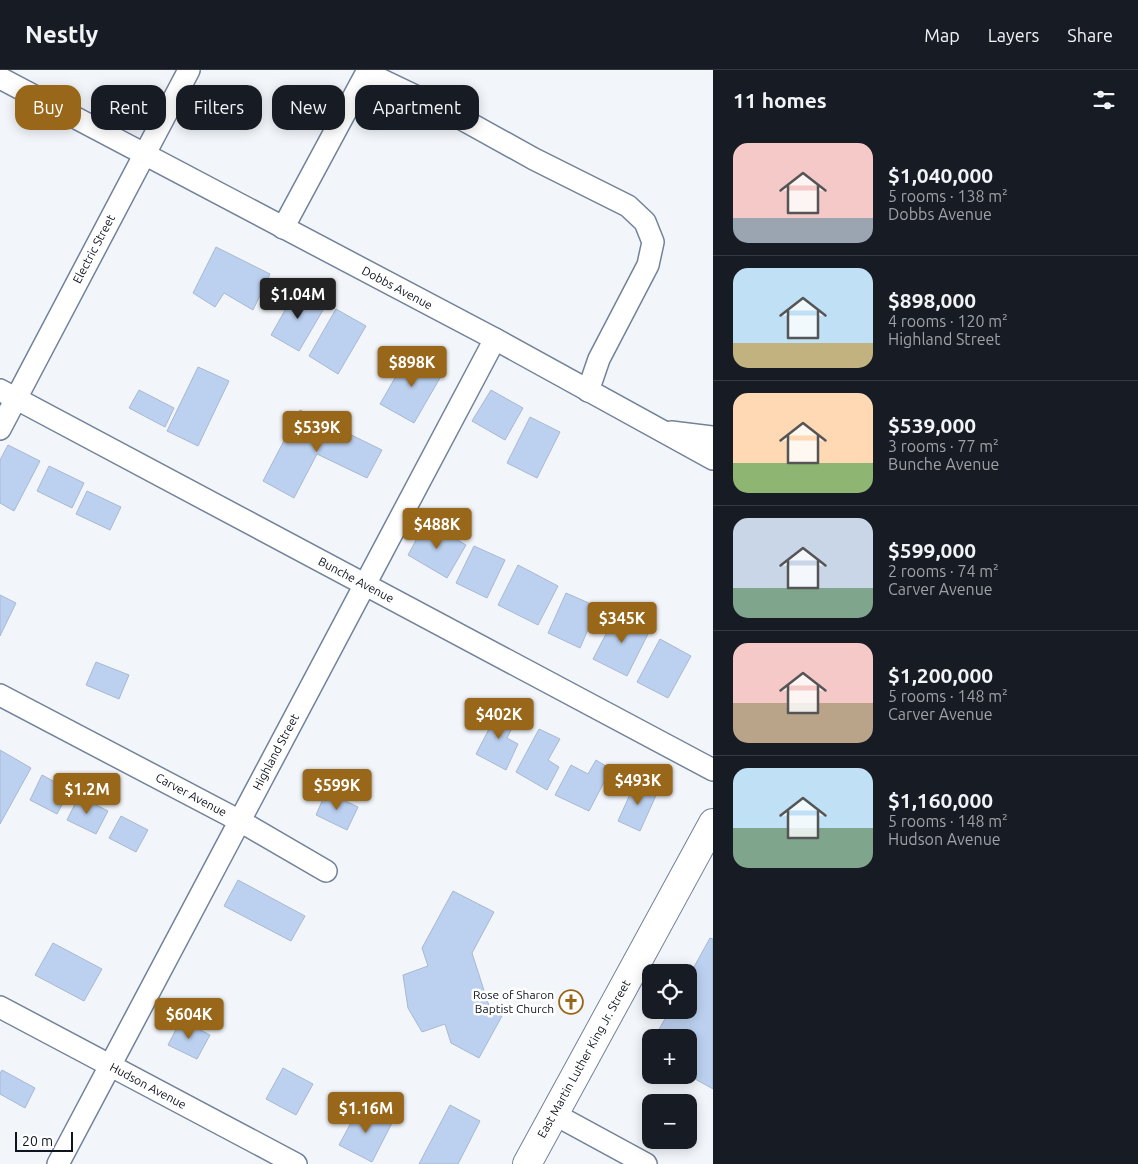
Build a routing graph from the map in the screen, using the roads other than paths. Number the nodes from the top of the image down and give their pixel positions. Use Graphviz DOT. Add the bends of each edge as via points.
graph roads {
  1 [pos="189,70"];
  2 [pos="367,71"];
  3 [pos="0,78"];
  4 [pos="144,154"];
  5 [pos="283,228"];
  6 [pos="495,339"];
  7 [pos="588,391"];
  8 [pos="8,394"];
  9 [pos="0,428"];
  10 [pos="661,430"];
  11 [pos="713,436"];
  12 [pos="713,459"];
  13 [pos="365,584"];
  14 [pos="0,695"];
  15 [pos="713,770"];
  16 [pos="240,821"];
  17 [pos="713,823"];
  18 [pos="326,870"];
  19 [pos="0,1007"];
  20 [pos="110,1066"];
  21 [pos="554,1114"];
  22 [pos="58,1164"];
  23 [pos="296,1164"];
  24 [pos="527,1164"];
  25 [pos="646,1164"];
  1 -- 4 [label="street, Electric Street"];
  2 -- 5 [label="street"];
  2 -- 7 [label="street" via="628,206 645,222 653,242 648,265 599,359"];
  3 -- 4 [label="street, Dobbs Avenue"];
  4 -- 5 [label="street, Dobbs Avenue"];
  4 -- 8 [label="street, Electric Street"];
  5 -- 6 [label="street, Dobbs Avenue"];
  6 -- 7 [label="street, Dobbs Avenue"];
  6 -- 13 [label="street, Highland Street"];
  7 -- 10 [label="street, Dobbs Avenue"];
  8 -- 9 [label="street, Electric Street"];
  8 -- 13 [label="street, Bunche Avenue"];
  10 -- 11 [label="street"];
  10 -- 12 [label="street, Dobbs Avenue"];
  13 -- 15 [label="street, Bunche Avenue"];
  13 -- 16 [label="street, Highland Street"];
  14 -- 16 [label="street, Carver Avenue"];
  16 -- 18 [label="street, Carver Avenue"];
  16 -- 20 [label="street, Highland Street"];
  17 -- 21 [label="main road, East Martin Luther King Jr. Street"];
  19 -- 20 [label="street, Hudson Avenue"];
  20 -- 22 [label="street, Highland Street"];
  20 -- 23 [label="street, Hudson Avenue"];
  21 -- 24 [label="main road, East Martin Luther King Jr. Street"];
  21 -- 25 [label="street"];
}
